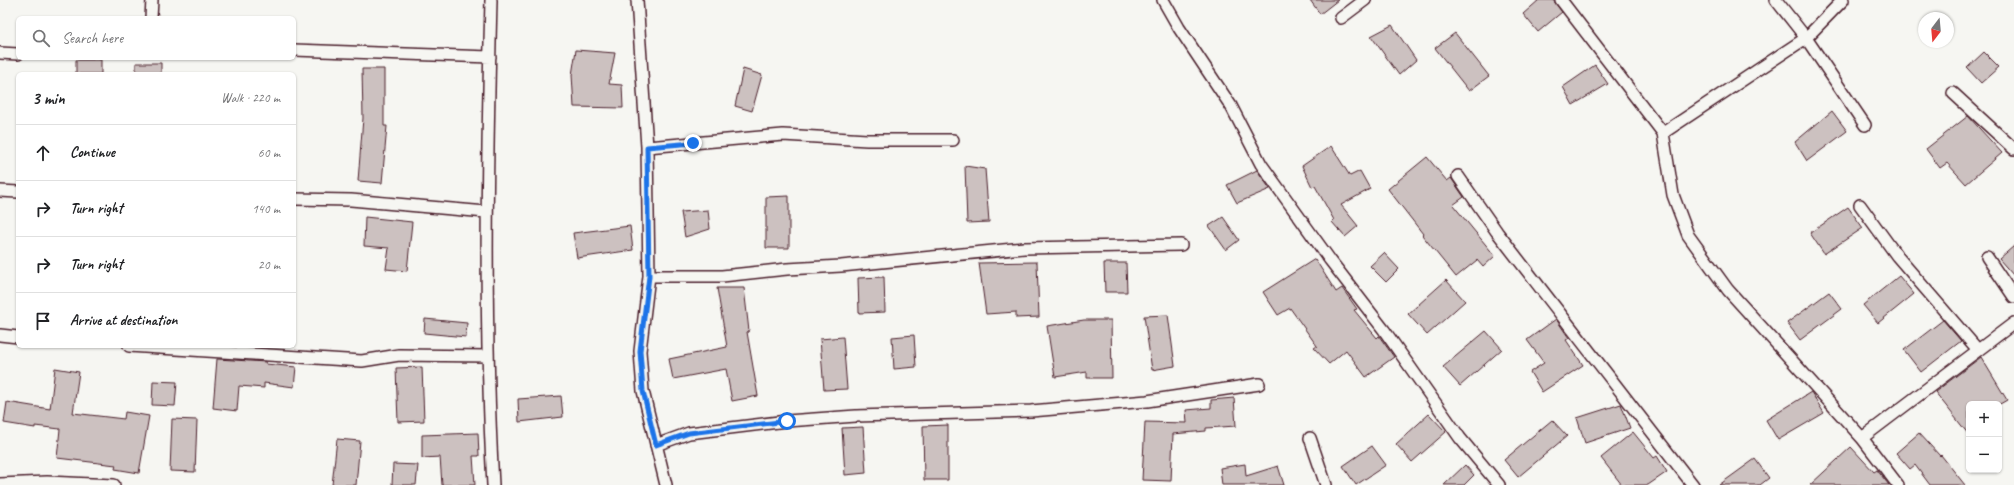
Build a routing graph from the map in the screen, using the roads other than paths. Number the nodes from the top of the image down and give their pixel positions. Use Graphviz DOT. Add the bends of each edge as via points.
graph roads {
  1 [pos="152,0"];
  2 [pos="491,0"];
  3 [pos="637,0"];
  4 [pos="1163,0"];
  5 [pos="1365,0"];
  6 [pos="1561,0"];
  7 [pos="1776,0"];
  8 [pos="1843,0"];
  9 [pos="151,16"];
  10 [pos="1341,18"];
  11 [pos="1806,38"];
  12 [pos="296,50"];
  13 [pos="0,53"];
  14 [pos="16,54"];
  15 [pos="490,57"];
  16 [pos="1953,93"];
  17 [pos="1865,125"];
  18 [pos="1663,133"];
  19 [pos="953,140"];
  20 [pos="647,147"];
  21 [pos="2014,149"];
  22 [pos="1458,176"];
  23 [pos="0,191"];
  24 [pos="16,192"];
  25 [pos="296,199"];
  26 [pos="1860,205"];
  27 [pos="486,212"];
  28 [pos="1180,245"];
  29 [pos="1987,257"];
  30 [pos="649,276"];
  31 [pos="2014,297"];
  32 [pos="2014,323"];
  33 [pos="0,336"];
  34 [pos="16,337"];
  35 [pos="162,348"];
  36 [pos="1978,350"];
  37 [pos="488,356"];
  38 [pos="1259,384"];
  39 [pos="1310,438"];
  40 [pos="1862,438"];
  41 [pos="656,445"];
  42 [pos="0,484"];
  43 [pos="114,485"];
  44 [pos="493,485"];
  45 [pos="666,485"];
  46 [pos="1326,485"];
  47 [pos="1499,485"];
  48 [pos="1694,485"];
  49 [pos="1898,485"];
  1 -- 9 [label="street"];
  2 -- 15 [label="street"];
  3 -- 20 [label="street"];
  4 -- 47 [label="street" via="1231,106 1261,164 1460,438"];
  5 -- 10 [label="street"];
  6 -- 18 [label="street"];
  7 -- 11 [label="street"];
  8 -- 11 [label="street"];
  11 -- 17 [label="street"];
  11 -- 18 [label="street"];
  12 -- 15 [label="street"];
  13 -- 14 [label="street"];
  15 -- 27 [label="street"];
  16 -- 21 [label="street"];
  18 -- 40 [label="street" via="1672,195 1688,235 1728,290"];
  19 -- 20 [label="street" via="867,140 783,135"];
  20 -- 30 [label="street"];
  22 -- 48 [label="street" via="1497,232"];
  23 -- 24 [label="street"];
  25 -- 27 [label="street" via="351,200"];
  26 -- 36 [label="street" via="1897,256"];
  27 -- 37 [label="street"];
  28 -- 30 [label="street" via="1024,248 722,276"];
  29 -- 31 [label="street"];
  30 -- 41 [label="street" via="640,351 643,391"];
  32 -- 36 [label="street"];
  33 -- 34 [label="street"];
  35 -- 37 [label="street" via="362,360 399,355"];
  36 -- 40 [label="street"];
  37 -- 44 [label="street"];
  38 -- 41 [label="street" via="1147,401 1031,411 856,416 787,421 689,433"];
  39 -- 46 [label="street"];
  40 -- 49 [label="street"];
  41 -- 45 [label="street"];
  42 -- 43 [label="street" via="46,482"];
}
